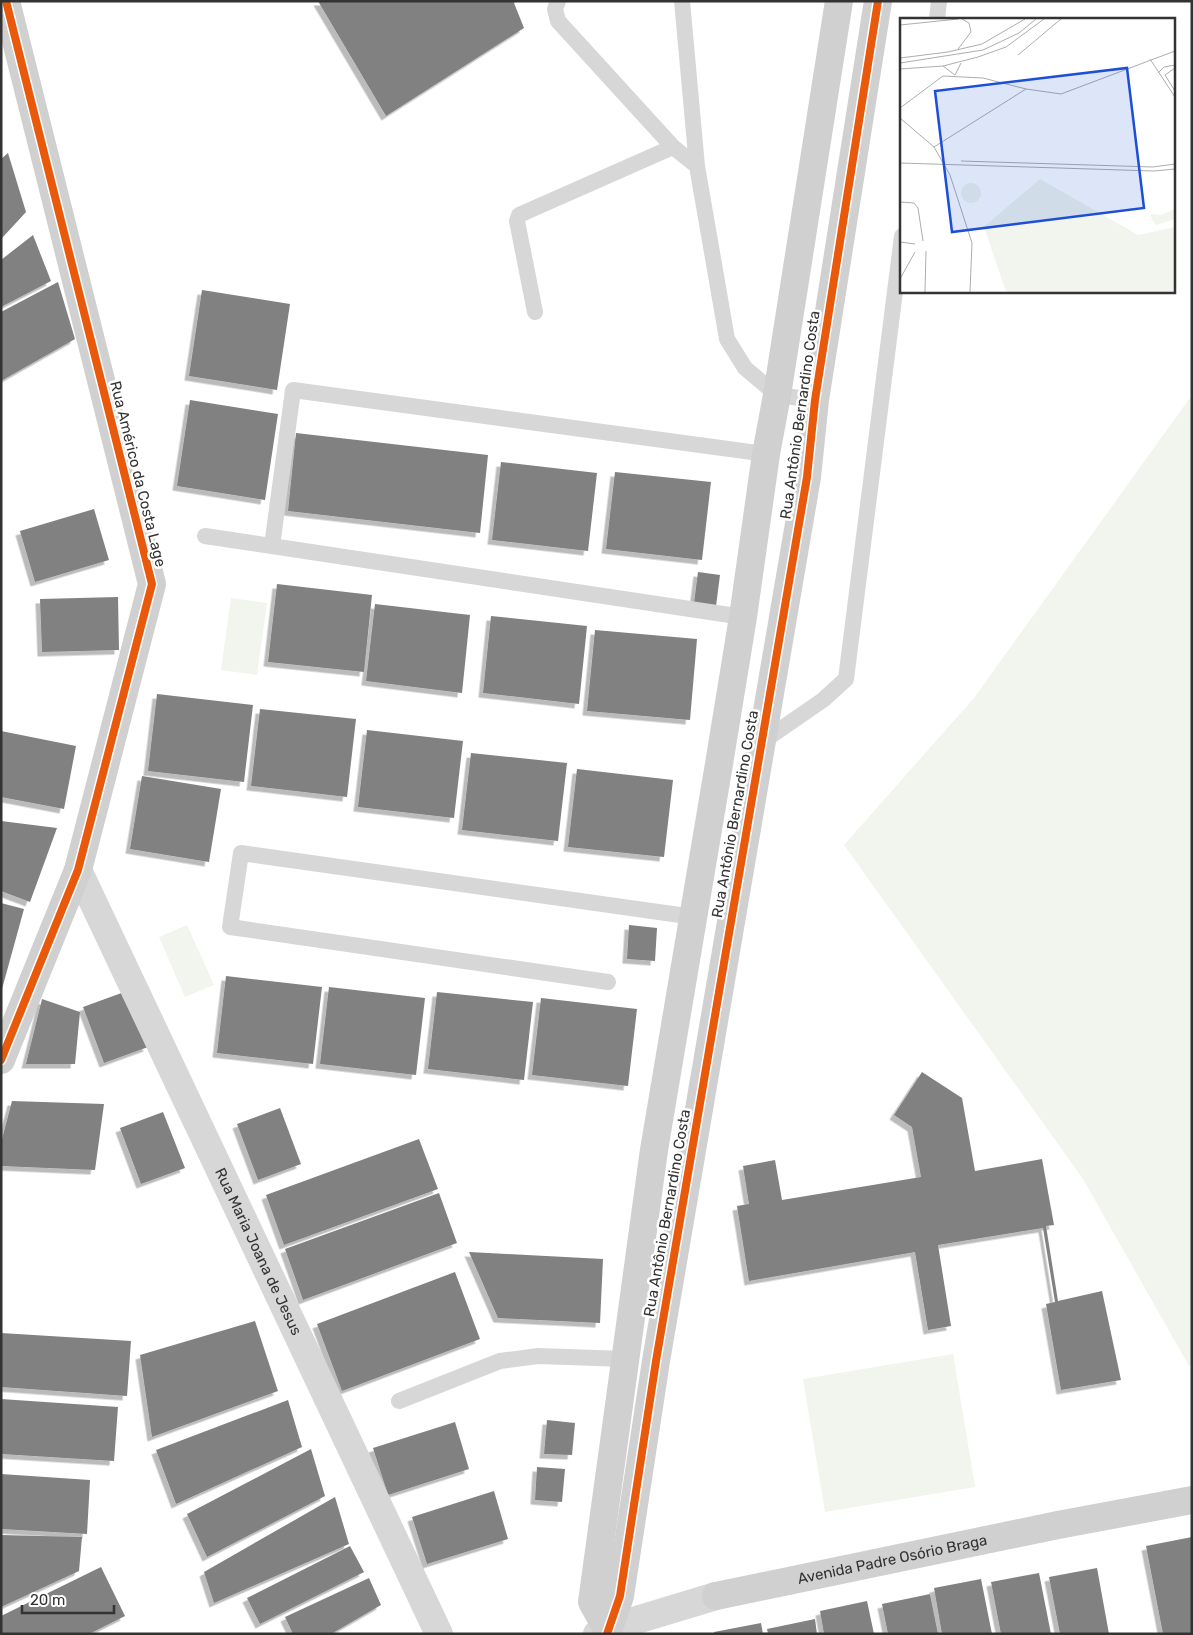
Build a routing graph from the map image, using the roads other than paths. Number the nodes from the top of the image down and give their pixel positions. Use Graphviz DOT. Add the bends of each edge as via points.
graph roads {
  1 [pos="6,1"];
  2 [pos="558,1"];
  3 [pos="682,1"];
  4 [pos="839,1"];
  5 [pos="878,1"];
  6 [pos="940,1"];
  7 [pos="937,18"];
  8 [pos="673,148"];
  9 [pos="697,166"];
  10 [pos="900,252"];
  11 [pos="534,312"];
  12 [pos="777,395"];
  13 [pos="815,400"];
  14 [pos="766,454"];
  15 [pos="205,536"];
  16 [pos="272,546"];
  17 [pos="743,617"];
  18 [pos="762,742"];
  19 [pos="78,870"];
  20 [pos="694,917"];
  21 [pos="608,982"];
  22 [pos="1,1060"];
  23 [pos="651,1177"];
  24 [pos="686,1182"];
  25 [pos="625,1359"];
  26 [pos="399,1401"];
  27 [pos="1192,1500"];
  28 [pos="604,1632"];
  29 [pos="439,1634"];
  1 -- 19 [label="street, Rua Américo da Costa Lage" via="152,584"];
  2 -- 8 [label="lane" via="555,9 558,21"];
  3 -- 9 [label="lane"];
  4 -- 12 [label="street, Rua Antônio Bernardino Costa"];
  5 -- 13 [label="street, Rua Antônio Bernardino Costa"];
  6 -- 7 [label="lane"];
  8 -- 9 [label="lane"];
  8 -- 11 [label="lane" via="519,215 517,221"];
  9 -- 12 [label="lane" via="727,339 744,368"];
  10 -- 18 [label="lane" via="846,679 823,700"];
  12 -- 13 [label="lane"];
  12 -- 14 [label="street, Rua Antônio Bernardino Costa"];
  13 -- 18 [label="street, Rua Antônio Bernardino Costa" via="807,477"];
  14 -- 16 [label="lane" via="292,390"];
  14 -- 17 [label="street, Rua Antônio Bernardino Costa"];
  15 -- 16 [label="lane"];
  16 -- 17 [label="lane"];
  17 -- 20 [label="street, Rua Antônio Bernardino Costa"];
  18 -- 24 [label="street, Rua Antônio Bernardino Costa"];
  19 -- 22 [label="street, Rua Américo da Costa Lage"];
  19 -- 29 [label="street, Rua Maria Joana de Jesus"];
  20 -- 21 [label="lane" via="241,853 230,927"];
  20 -- 23 [label="street, Rua Antônio Bernardino Costa"];
  23 -- 24 [label="street"];
  23 -- 25 [label="street, Rua Antônio Bernardino Costa"];
  24 -- 28 [label="street, Rua Antônio Bernardino Costa" via="620,1596"];
  25 -- 26 [label="lane" via="538,1356 500,1361"];
  25 -- 28 [label="street, Rua Antônio Bernardino Costa" via="592,1602"];
  27 -- 28 [label="street, Avenida Padre Osório Braga" via="716,1596"];
}
